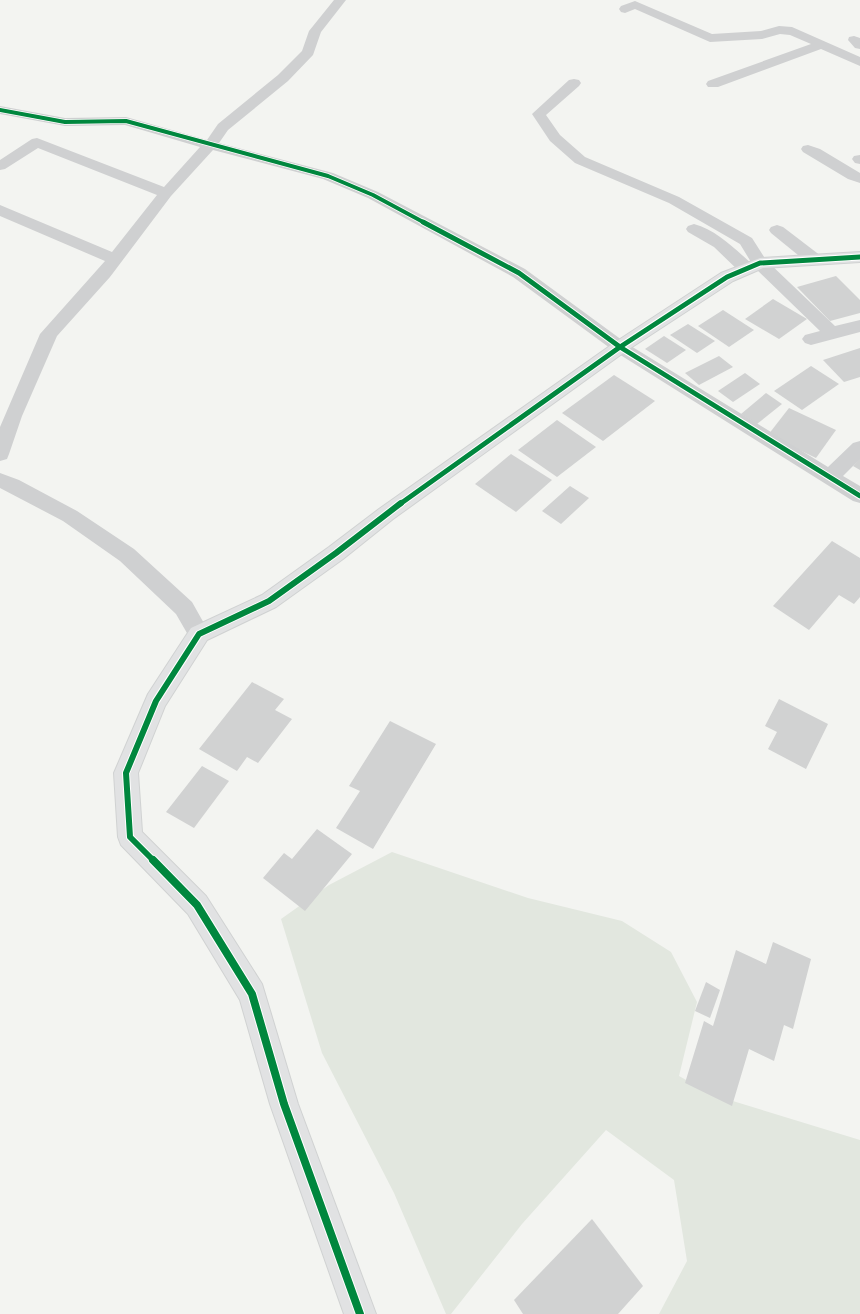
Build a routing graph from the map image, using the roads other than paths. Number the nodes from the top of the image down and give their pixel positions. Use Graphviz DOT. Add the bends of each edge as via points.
graph roads {
  1 [pos="340,0"];
  2 [pos="625,9"];
  3 [pos="822,45"];
  4 [pos="860,62"];
  5 [pos="574,83"];
  6 [pos="713,84"];
  7 [pos="0,110"];
  8 [pos="210,145"];
  9 [pos="808,149"];
  10 [pos="0,166"];
  11 [pos="860,179"];
  12 [pos="166,193"];
  13 [pos="0,210"];
  14 [pos="679,220"];
  15 [pos="778,230"];
  16 [pos="860,257"];
  17 [pos="114,259"];
  18 [pos="814,260"];
  19 [pos="753,266"];
  20 [pos="860,326"];
  21 [pos="832,333"];
  22 [pos="811,339"];
  23 [pos="620,347"];
  24 [pos="860,448"];
  25 [pos="0,454"];
  26 [pos="830,477"];
  27 [pos="0,480"];
  28 [pos="860,496"];
  29 [pos="199,634"];
  30 [pos="360,1314"];
  1 -- 8 [label="street" via="315,31 308,52 283,78 223,127"];
  2 -- 3 [label="street" via="634,5 710,38 762,35 779,30 792,31"];
  3 -- 4 [label="street"];
  3 -- 6 [label="street"];
  5 -- 19 [label="street" via="539,114 555,138 580,160 674,200 746,241"];
  7 -- 8 [label="street" via="65,122 126,121"];
  8 -- 12 [label="street"];
  8 -- 23 [label="street" via="328,176 373,195 519,273"];
  9 -- 11 [label="street"];
  10 -- 12 [label="street" via="37,142"];
  12 -- 17 [label="street"];
  13 -- 17 [label="street"];
  14 -- 19 [label="street"];
  15 -- 18 [label="street"];
  16 -- 18 [label="street"];
  17 -- 25 [label="street" via="49,334 13,416"];
  18 -- 19 [label="street"];
  19 -- 21 [label="street"];
  19 -- 23 [label="street" via="727,277"];
  20 -- 21 [label="street"];
  21 -- 22 [label="street"];
  23 -- 26 [label="street"];
  23 -- 29 [label="street" via="269,601"];
  24 -- 26 [label="street"];
  26 -- 28 [label="street"];
  27 -- 29 [label="street" via="70,516 128,555 184,608"];
  29 -- 30 [label="street" via="156,701 126,773 130,837 197,905 252,994 284,1104"];
}
